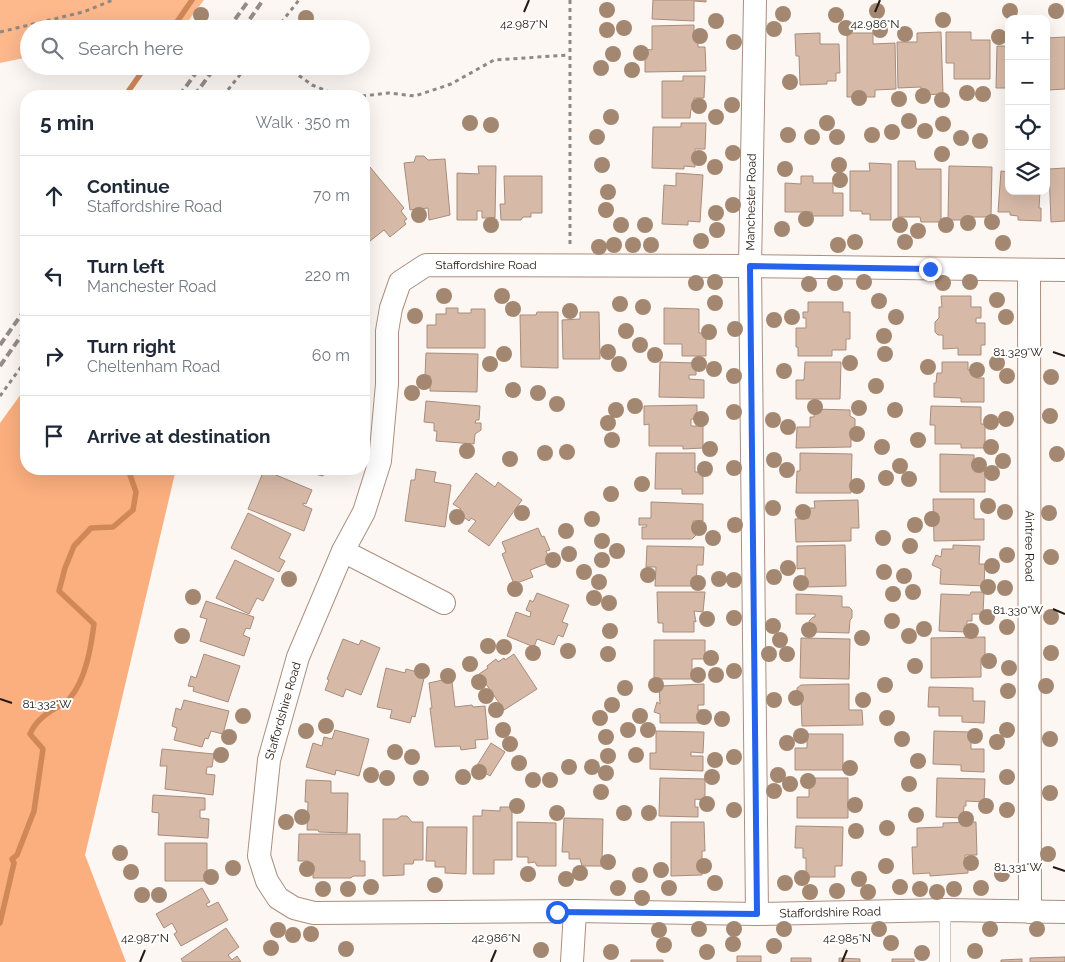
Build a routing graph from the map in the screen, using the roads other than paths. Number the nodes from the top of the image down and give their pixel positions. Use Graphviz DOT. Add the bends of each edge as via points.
graph roads {
  1 [pos="754,0"];
  2 [pos="750,266"];
  3 [pos="1029,270"];
  4 [pos="1065,270"];
  5 [pos="343,551"];
  6 [pos="444,603"];
  7 [pos="945,910"];
  8 [pos="575,911"];
  9 [pos="1030,912"];
  10 [pos="1065,912"];
  11 [pos="757,914"];
  12 [pos="572,962"];
  13 [pos="945,962"];
  1 -- 2 [label="street, Manchester Road"];
  2 -- 3 [label="street, Staffordshire Road"];
  2 -- 5 [label="street, Staffordshire Road" via="426,265 400,282 387,331 387,384 380,461 364,512"];
  2 -- 11 [label="street, Manchester Road"];
  3 -- 4 [label="street, Staffordshire Road"];
  3 -- 9 [label="street, Aintree Road"];
  5 -- 6 [label="street"];
  5 -- 8 [label="street, Staffordshire Road" via="298,657 269,760 259,856 267,880 278,898 294,908 314,913"];
  7 -- 9 [label="street, Staffordshire Road"];
  7 -- 11 [label="street, Staffordshire Road"];
  7 -- 13 [label="lane"];
  8 -- 11 [label="street, Staffordshire Road"];
  8 -- 12 [label="street"];
  9 -- 10 [label="street, Staffordshire Road"];
}
